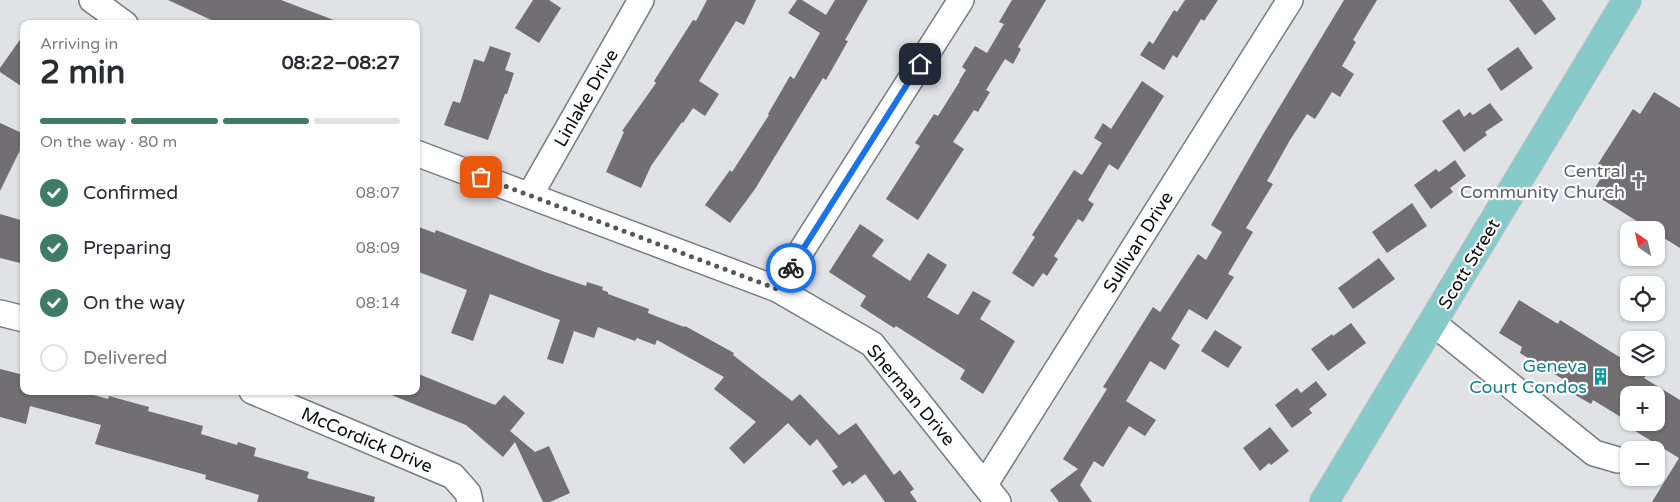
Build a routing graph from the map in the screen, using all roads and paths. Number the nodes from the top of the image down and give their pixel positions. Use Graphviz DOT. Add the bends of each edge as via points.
graph roads {
  1 [pos="92,0"];
  2 [pos="642,0"];
  3 [pos="961,0"];
  4 [pos="1290,0"];
  5 [pos="1627,0"];
  6 [pos="120,20"];
  7 [pos="420,154"];
  8 [pos="530,195"];
  9 [pos="777,289"];
  10 [pos="0,313"];
  11 [pos="20,318"];
  12 [pos="1433,323"];
  13 [pos="261,395"];
  14 [pos="1618,460"];
  15 [pos="992,493"];
  16 [pos="470,502"];
  17 [pos="1324,502"];
  1 -- 6 [label="street"];
  2 -- 8 [label="street, Linlake Drive"];
  3 -- 9 [label="street"];
  4 -- 15 [label="street, Sullivan Drive"];
  5 -- 12 [label="main road, Scott Street"];
  7 -- 8 [label="street, Sherman Drive"];
  8 -- 9 [label="street, Sherman Drive"];
  9 -- 15 [label="street, Sherman Drive" via="872,344"];
  10 -- 11 [label="street"];
  12 -- 14 [label="street" via="1594,452"];
  12 -- 17 [label="main road, Scott Street"];
  13 -- 16 [label="street, McCordick Drive" via="453,476 468,493"];
}
